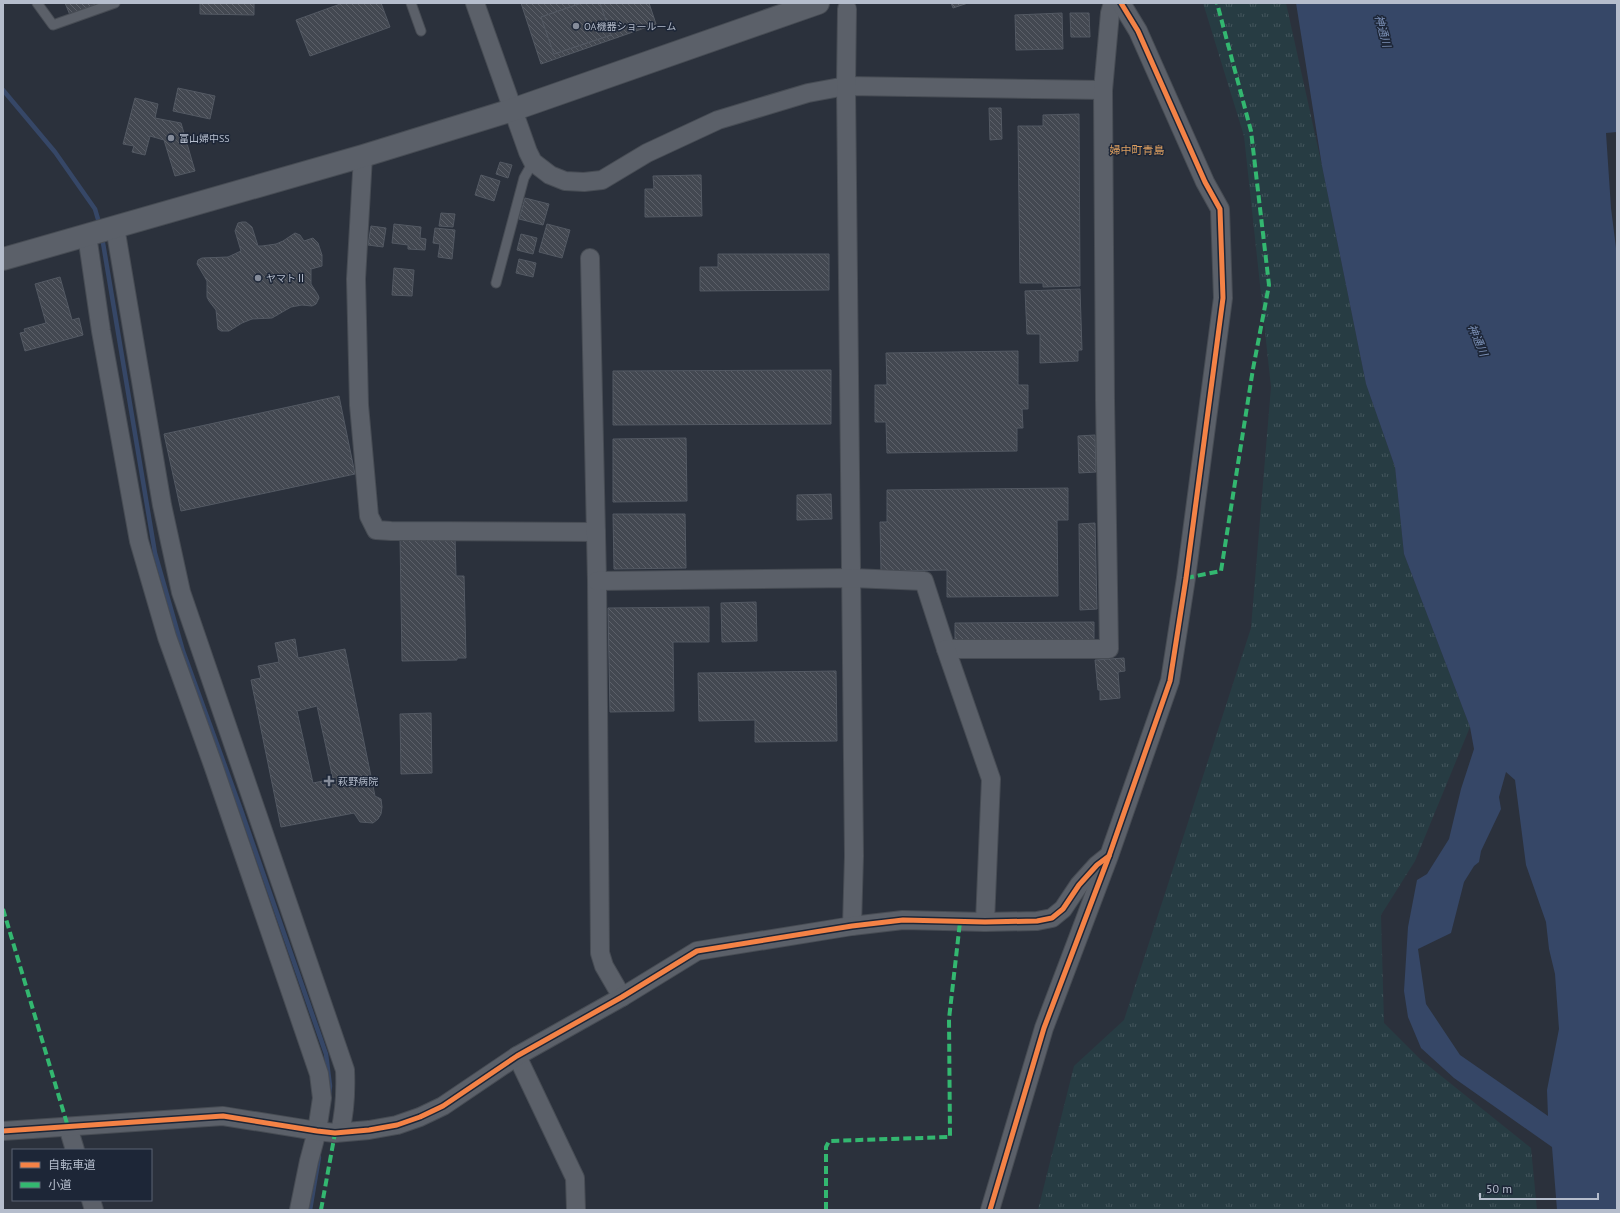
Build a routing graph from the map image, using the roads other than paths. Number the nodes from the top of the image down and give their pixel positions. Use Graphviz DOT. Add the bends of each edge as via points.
graph roads {
  1 [pos="37,3"];
  2 [pos="115,3"];
  3 [pos="411,3"];
  4 [pos="475,3"];
  5 [pos="818,3"];
  6 [pos="1113,3"];
  7 [pos="1121,3"];
  8 [pos="847,9"];
  9 [pos="421,30"];
  10 [pos="846,86"];
  11 [pos="1103,90"];
  12 [pos="512,110"];
  13 [pos="363,156"];
  14 [pos="533,162"];
  15 [pos="115,227"];
  16 [pos="87,235"];
  17 [pos="590,258"];
  18 [pos="3,259"];
  19 [pos="496,283"];
  20 [pos="596,532"];
  21 [pos="852,578"];
  22 [pos="597,581"];
  23 [pos="946,649"];
  24 [pos="1109,856"];
  25 [pos="986,922"];
  26 [pos="852,926"];
  27 [pos="622,997"];
  28 [pos="517,1056"];
  29 [pos="68,1126"];
  30 [pos="3,1131"];
  31 [pos="317,1131"];
  32 [pos="340,1132"];
  33 [pos="75,1149"];
  34 [pos="300,1210"];
  35 [pos="576,1210"];
  36 [pos="990,1210"];
  1 -- 2 [label="lane" via="53,25"];
  3 -- 9 [label="lane"];
  4 -- 12 [label="street"];
  5 -- 12 [label="street"];
  6 -- 11 [label="street"];
  7 -- 24 [label="street" via="1138,31 1205,182 1220,209 1223,298 1170,681"];
  8 -- 10 [label="street"];
  10 -- 11 [label="street"];
  10 -- 14 [label="street" via="808,93 718,120 647,153 602,180 566,181 550,175"];
  10 -- 21 [label="street"];
  11 -- 23 [label="street" via="1109,649"];
  12 -- 13 [label="street"];
  12 -- 14 [label="street"];
  13 -- 15 [label="street"];
  13 -- 20 [label="street" via="356,279 359,405 369,516 376,530"];
  14 -- 19 [label="lane" via="524,178"];
  15 -- 16 [label="street"];
  15 -- 32 [label="street" via="162,505 181,592 345,1070 345,1112"];
  16 -- 18 [label="street"];
  16 -- 31 [label="street" via="101,331 139,541 167,637 319,1074 322,1098"];
  17 -- 20 [label="street"];
  20 -- 22 [label="street"];
  21 -- 22 [label="street"];
  21 -- 23 [label="street" via="924,581"];
  21 -- 26 [label="street"];
  22 -- 27 [label="street" via="600,953 604,966"];
  23 -- 25 [label="street" via="991,779"];
  24 -- 25 [label="street" via="1097,865 1079,885 1063,909 1052,918 1037,921"];
  24 -- 36 [label="street" via="1044,1028"];
  25 -- 26 [label="street" via="903,920"];
  26 -- 27 [label="street" via="697,951"];
  27 -- 28 [label="street"];
  28 -- 32 [label="street" via="443,1106 420,1117 397,1125"];
  28 -- 35 [label="street" via="575,1178"];
  29 -- 30 [label="street"];
  29 -- 31 [label="street" via="223,1116"];
  29 -- 33 [label="street"];
  31 -- 32 [label="street"];
  31 -- 34 [label="street"];
}
